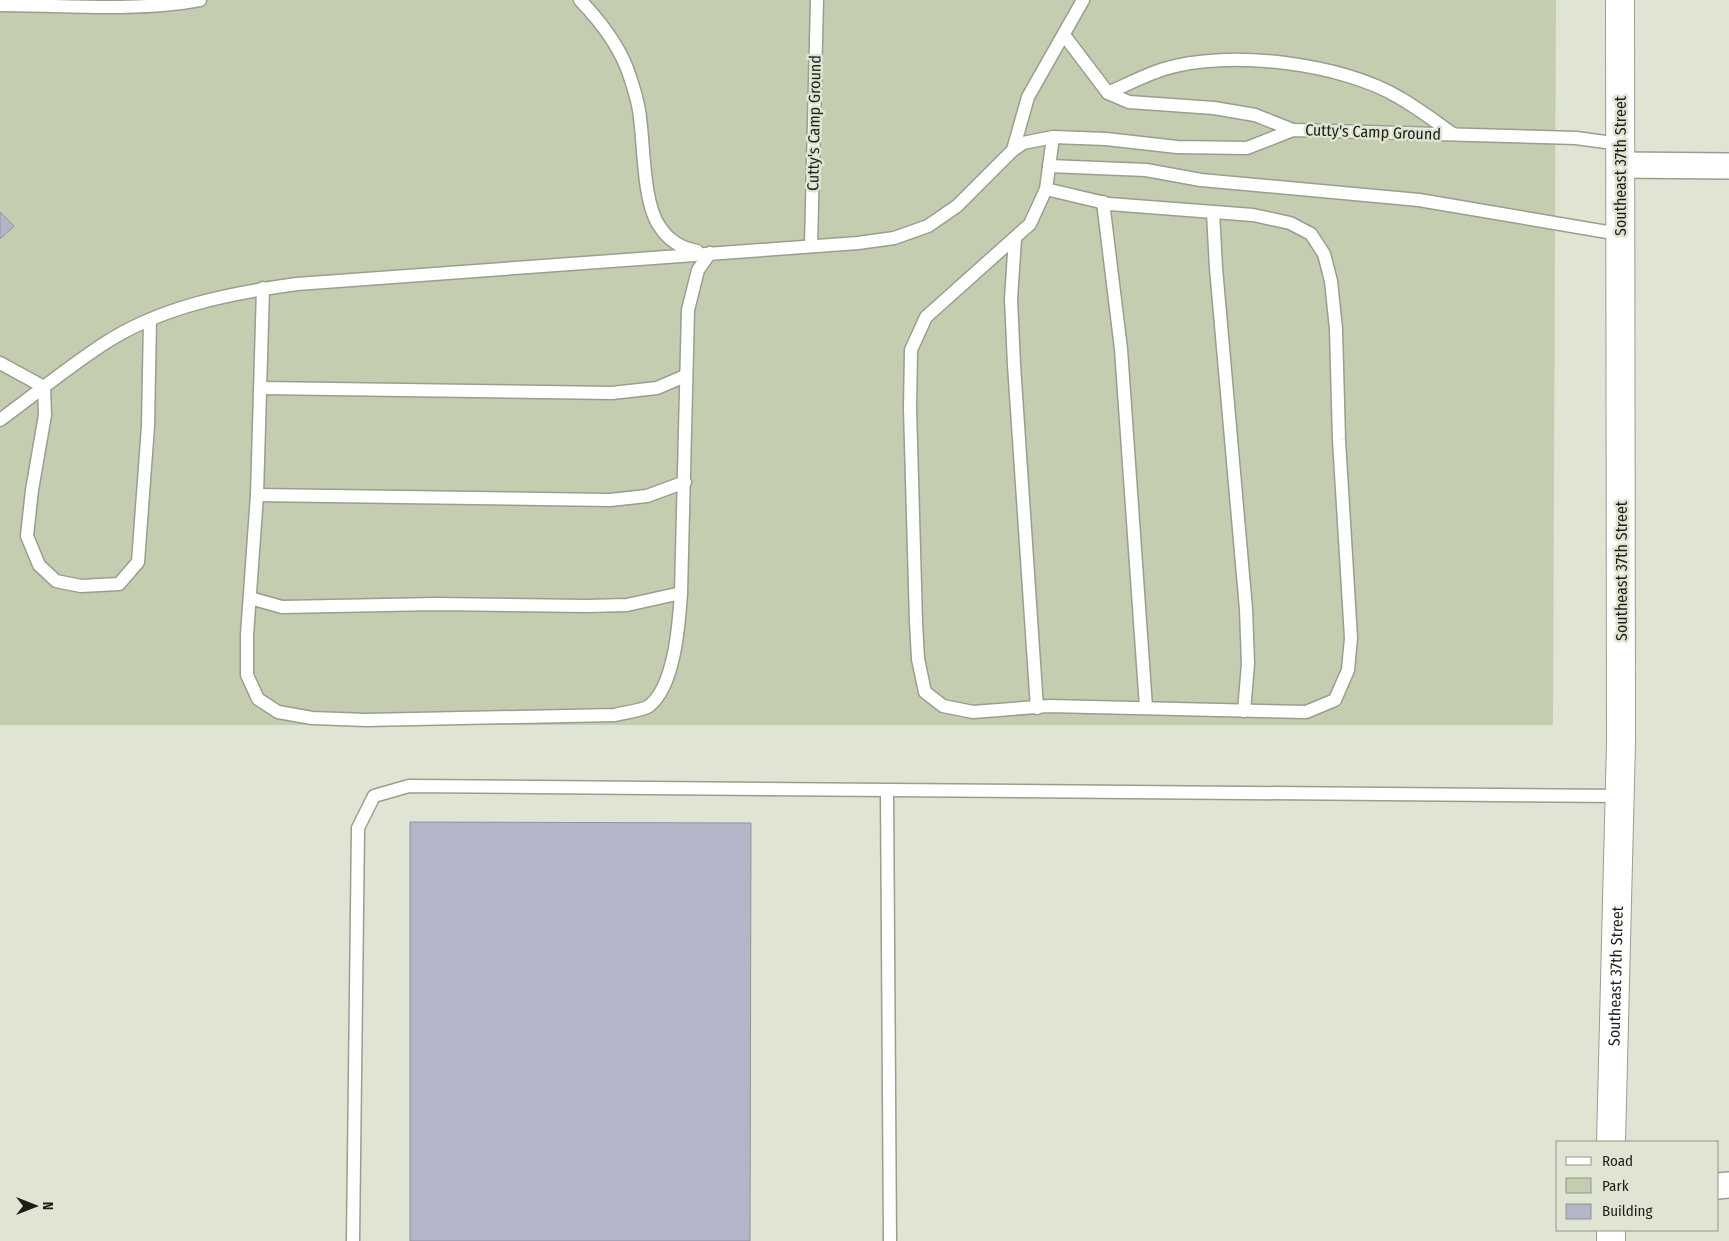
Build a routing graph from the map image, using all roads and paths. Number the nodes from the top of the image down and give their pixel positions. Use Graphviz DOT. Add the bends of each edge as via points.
graph roads {
  1 [pos="200,0"];
  2 [pos="580,0"];
  3 [pos="817,0"];
  4 [pos="1083,0"];
  5 [pos="1620,0"];
  6 [pos="0,5"];
  7 [pos="1064,35"];
  8 [pos="1108,93"];
  9 [pos="1293,130"];
  10 [pos="1453,134"];
  11 [pos="1053,137"];
  12 [pos="1012,150"];
  13 [pos="1620,155"];
  14 [pos="1049,166"];
  15 [pos="1729,166"];
  16 [pos="1046,189"];
  17 [pos="1104,202"];
  18 [pos="1213,212"];
  19 [pos="1619,234"];
  20 [pos="1015,238"];
  21 [pos="811,245"];
  22 [pos="710,253"];
  23 [pos="263,288"];
  24 [pos="150,321"];
  25 [pos="0,363"];
  26 [pos="685,376"];
  27 [pos="44,388"];
  28 [pos="261,388"];
  29 [pos="0,420"];
  30 [pos="685,482"];
  31 [pos="257,495"];
  32 [pos="681,593"];
  33 [pos="250,598"];
  34 [pos="1146,707"];
  35 [pos="1037,708"];
  36 [pos="1244,711"];
  37 [pos="887,791"];
  38 [pos="1620,796"];
  39 [pos="1612,1141"];
  40 [pos="353,1241"];
  41 [pos="890,1241"];
  1 -- 6 [label="lane" via="128,6"];
  2 -- 22 [label="lane" via="597,17 630,76 640,115 646,181 659,226 675,243"];
  3 -- 21 [label="lane, Cutty's Camp Ground"];
  4 -- 7 [label="lane, Cutty's Camp Ground"];
  5 -- 13 [label="street, Southeast 37th Street"];
  7 -- 8 [label="lane"];
  7 -- 12 [label="lane, Cutty's Camp Ground" via="1028,97"];
  8 -- 9 [label="lane" via="1129,102 1214,108 1255,115"];
  8 -- 10 [label="lane" via="1164,69 1198,61 1305,65 1342,73 1399,97"];
  9 -- 10 [label="lane, Cutty's Camp Ground"];
  9 -- 11 [label="lane, Cutty's Camp Ground" via="1247,148 1177,147"];
  10 -- 13 [label="lane, Cutty's Camp Ground" via="1576,138"];
  11 -- 12 [label="lane, Cutty's Camp Ground" via="1023,143"];
  11 -- 14 [label="lane"];
  12 -- 21 [label="lane, Cutty's Camp Ground" via="957,206 928,226 894,238"];
  13 -- 15 [label="street"];
  13 -- 19 [label="street, Southeast 37th Street"];
  14 -- 16 [label="lane"];
  14 -- 19 [label="lane" via="1146,170 1201,180 1418,200"];
  16 -- 17 [label="lane"];
  16 -- 20 [label="lane" via="1030,224"];
  17 -- 18 [label="lane"];
  17 -- 34 [label="lane" via="1121,349"];
  18 -- 36 [label="lane" via="1246,609 1248,664"];
  18 -- 36 [label="lane" via="1253,215 1290,223 1311,234 1324,254 1331,281 1336,329 1351,638 1348,670 1334,700 1306,712"];
  19 -- 38 [label="street, Southeast 37th Street"];
  20 -- 35 [label="lane" via="1011,299 1014,365"];
  20 -- 35 [label="lane" via="926,317 911,350 916,622 918,659 925,692 944,706 973,712"];
  21 -- 22 [label="lane, Cutty's Camp Ground"];
  22 -- 23 [label="lane, Cutty's Camp Ground"];
  22 -- 26 [label="lane" via="698,270 690,300"];
  23 -- 24 [label="lane, Cutty's Camp Ground" via="183,308"];
  23 -- 28 [label="lane"];
  24 -- 27 [label="lane, Cutty's Camp Ground" via="103,345"];
  24 -- 27 [label="lane" via="148,426 138,562 119,584 81,586 56,580 39,565 27,536 45,415"];
  25 -- 27 [label="lane"];
  26 -- 28 [label="lane" via="657,388 612,393"];
  26 -- 30 [label="lane"];
  27 -- 29 [label="lane, Cutty's Camp Ground"];
  28 -- 31 [label="lane"];
  30 -- 31 [label="lane" via="647,496 610,500"];
  30 -- 32 [label="lane"];
  31 -- 33 [label="lane"];
  32 -- 33 [label="lane" via="627,605 587,606 282,607"];
  32 -- 33 [label="lane" via="680,620 668,680 649,706 616,715 366,720 312,718 278,712 258,699 247,675"];
  34 -- 35 [label="lane"];
  34 -- 36 [label="lane"];
  37 -- 38 [label="lane"];
  37 -- 40 [label="lane" via="409,786 374,796 358,828"];
  37 -- 41 [label="lane"];
  38 -- 39 [label="street, Southeast 37th Street"];
}
